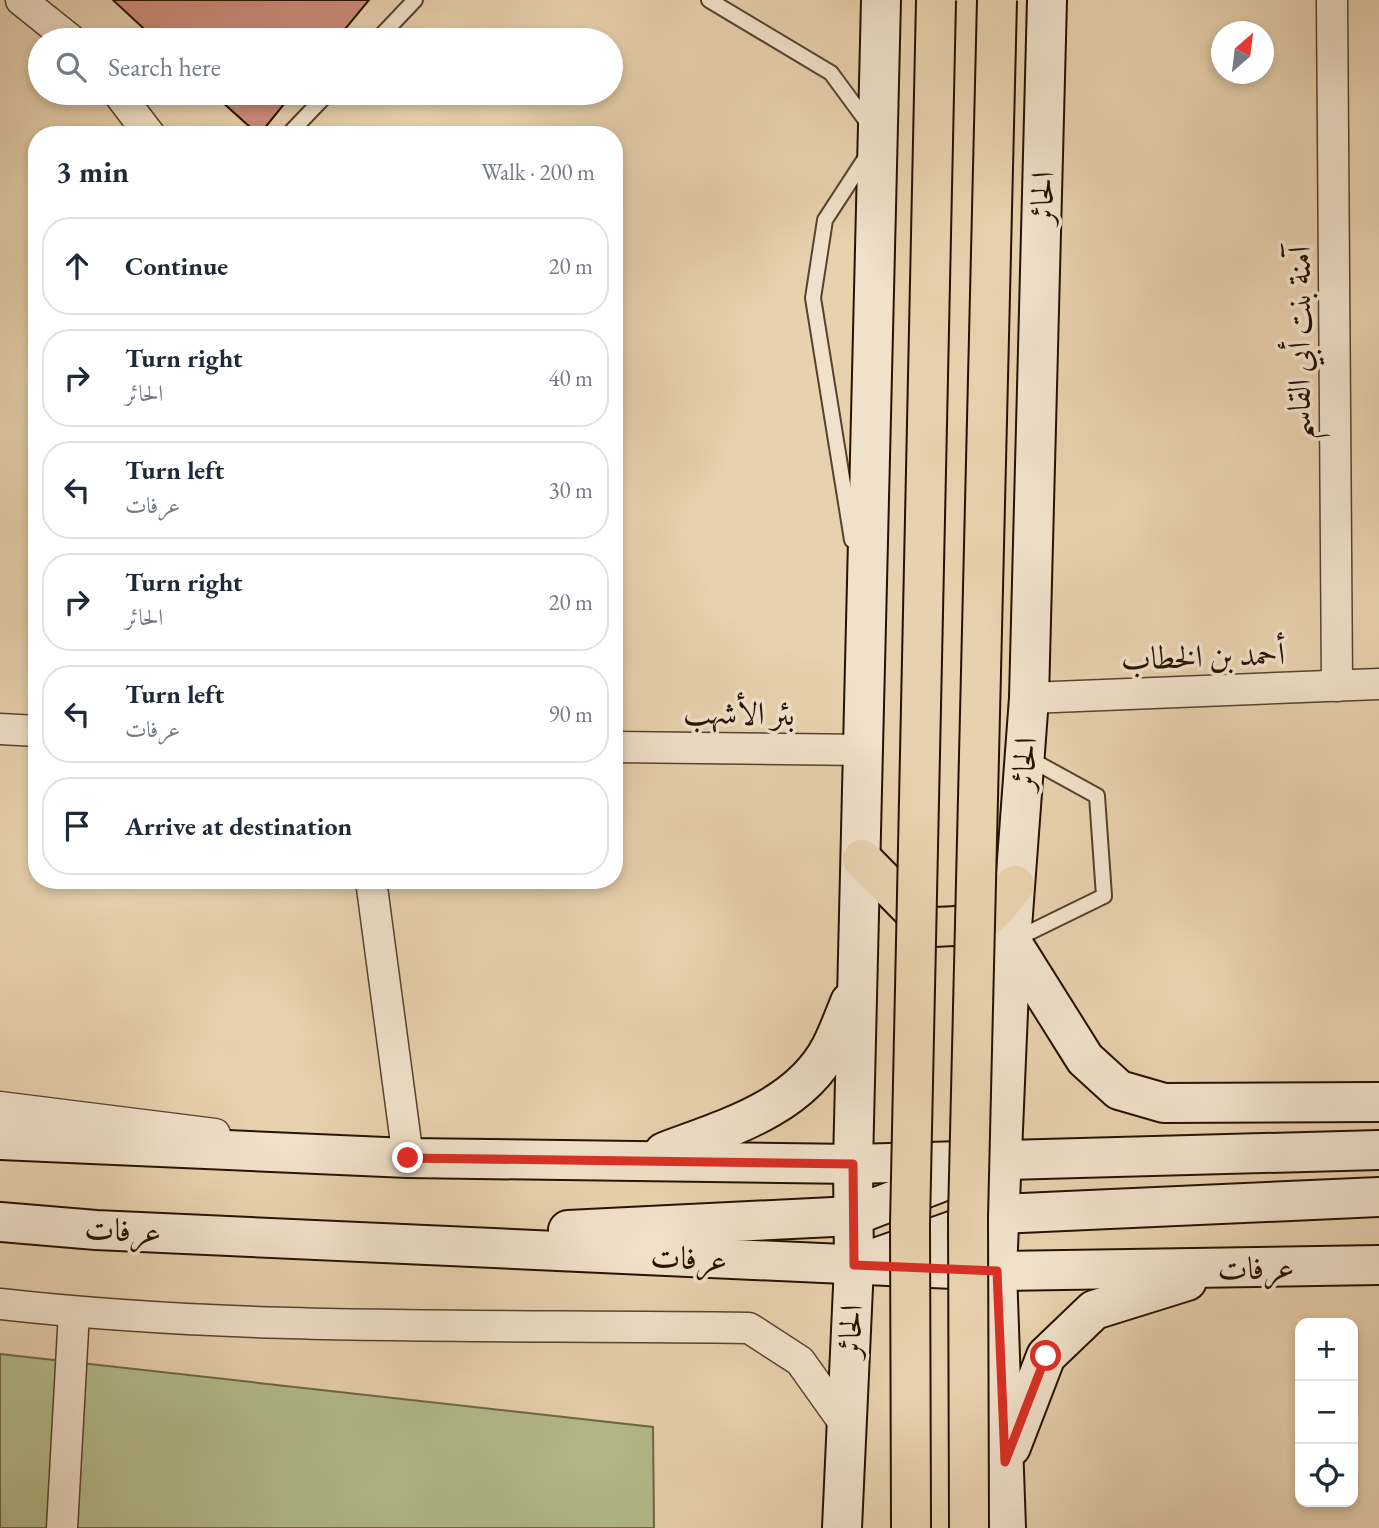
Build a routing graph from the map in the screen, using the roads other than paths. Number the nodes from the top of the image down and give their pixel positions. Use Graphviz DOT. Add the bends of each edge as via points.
graph roads {
  1 [pos="21,0"];
  2 [pos="415,0"];
  3 [pos="709,0"];
  4 [pos="881,0"];
  5 [pos="936,0"];
  6 [pos="997,0"];
  7 [pos="1047,0"];
  8 [pos="1332,0"];
  9 [pos="56,28"];
  10 [pos="388,28"];
  11 [pos="127,105"];
  12 [pos="317,105"];
  13 [pos="143,126"];
  14 [pos="297,126"];
  15 [pos="879,138"];
  16 [pos="867,632"];
  17 [pos="1379,684"];
  18 [pos="1337,687"];
  19 [pos="1029,698"];
  20 [pos="0,729"];
  21 [pos="28,731"];
  22 [pos="623,747"];
  23 [pos="864,750"];
  24 [pos="1025,757"];
  25 [pos="862,859"];
  26 [pos="1015,885"];
  27 [pos="372,889"];
  28 [pos="916,915"];
  29 [pos="975,926"];
  30 [pos="1011,941"];
  31 [pos="860,981"];
  32 [pos="1379,1102"];
  33 [pos="0,1107"];
  34 [pos="0,1140"];
  35 [pos="1379,1150"];
  36 [pos="408,1158"];
  37 [pos="646,1159"];
  38 [pos="1002,1159"];
  39 [pos="853,1164"];
  40 [pos="1379,1197"];
  41 [pos="1000,1214"];
  42 [pos="853,1216"];
  43 [pos="0,1222"];
  44 [pos="0,1241"];
  45 [pos="339,1241"];
  46 [pos="854,1265"];
  47 [pos="1379,1265"];
  48 [pos="1229,1268"];
  49 [pos="997,1271"];
  50 [pos="0,1304"];
  51 [pos="74,1312"];
  52 [pos="845,1424"];
  53 [pos="1005,1462"];
  54 [pos="62,1528"];
  55 [pos="842,1528"];
  56 [pos="911,1528"];
  57 [pos="969,1528"];
  58 [pos="1006,1528"];
  1 -- 9 [label="street"];
  2 -- 10 [label="lane"];
  3 -- 15 [label="lane" via="831,72"];
  4 -- 15 [label="street, الحائر"];
  5 -- 28 [label="highway, الحائر, bridge"];
  6 -- 29 [label="highway, الحائر, bridge"];
  7 -- 19 [label="street, الحائر"];
  8 -- 18 [label="street, آمنة بنت أبي القاسم"];
  11 -- 13 [label="street"];
  12 -- 14 [label="lane"];
  15 -- 16 [label="street, الحائر"];
  15 -- 16 [label="lane" via="825,220 813,298"];
  16 -- 23 [label="street, الحائر"];
  17 -- 18 [label="street, أحمد بن الخطاب"];
  18 -- 19 [label="street, أحمد بن الخطاب"];
  19 -- 24 [label="street, الحائر"];
  20 -- 21 [label="street"];
  22 -- 23 [label="street, بئر الأشهب"];
  23 -- 25 [label="street, الحائر"];
  24 -- 26 [label="street, الحائر"];
  24 -- 30 [label="lane" via="1097,796 1104,896"];
  25 -- 28 [label="highway"];
  25 -- 31 [label="street, الحائر"];
  26 -- 29 [label="highway" via="986,920"];
  26 -- 30 [label="street, الحائر"];
  27 -- 36 [label="street"];
  28 -- 29 [label="highway" via="929,927"];
  28 -- 56 [label="highway, الحائر, bridge"];
  29 -- 57 [label="highway, الحائر, bridge" via="968,1218"];
  30 -- 32 [label="street" via="1085,1059 1119,1090 1164,1103"];
  30 -- 38 [label="street, الحائر"];
  31 -- 37 [label="street" via="830,1050 794,1092 747,1121"];
  31 -- 39 [label="street, الحائر"];
  33 -- 36 [label="street"];
  34 -- 36 [label="street"];
  35 -- 38 [label="street"];
  36 -- 37 [label="street"];
  37 -- 39 [label="street"];
  38 -- 39 [label="street"];
  38 -- 41 [label="street, الحائر"];
  38 -- 42 [label="street"];
  39 -- 42 [label="street, الحائر"];
  40 -- 41 [label="street"];
  41 -- 46 [label="street"];
  41 -- 49 [label="street, الحائر"];
  42 -- 45 [label="street"];
  42 -- 46 [label="street, الحائر"];
  43 -- 45 [label="street, عرفات"];
  44 -- 45 [label="street"];
  45 -- 46 [label="street, عرفات"];
  46 -- 49 [label="street, عرفات"];
  46 -- 52 [label="street, الحائر"];
  47 -- 48 [label="street, عرفات"];
  48 -- 49 [label="street, عرفات"];
  48 -- 53 [label="street" via="1094,1310 1046,1356"];
  49 -- 53 [label="street, الحائر"];
  50 -- 51 [label="street"];
  51 -- 52 [label="street" via="317,1324 748,1328 800,1361"];
  51 -- 54 [label="street"];
  52 -- 55 [label="street, الحائر"];
  53 -- 58 [label="street, الحائر"];
}
